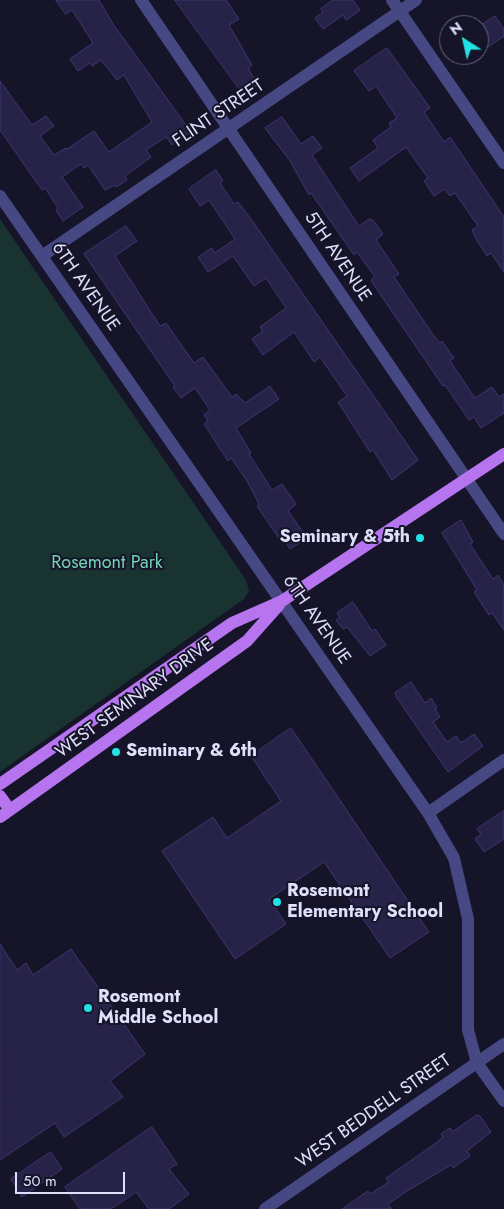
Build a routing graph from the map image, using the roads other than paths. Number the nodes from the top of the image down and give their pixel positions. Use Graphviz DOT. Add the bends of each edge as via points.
graph roads {
  1 [pos="141,0"];
  2 [pos="392,0"];
  3 [pos="416,0"];
  4 [pos="400,11"];
  5 [pos="228,128"];
  6 [pos="504,163"];
  7 [pos="0,196"];
  8 [pos="42,256"];
  9 [pos="504,454"];
  10 [pos="467,479"];
  11 [pos="504,534"];
  12 [pos="282,601"];
  13 [pos="504,760"];
  14 [pos="0,784"];
  15 [pos="0,796"];
  16 [pos="428,813"];
  17 [pos="5,814"];
  18 [pos="504,1044"];
  19 [pos="477,1063"];
  20 [pos="504,1101"];
  21 [pos="265,1209"];
  1 -- 5 [label="street, 5TH AVENUE"];
  2 -- 4 [label="street"];
  3 -- 4 [label="street, FLINT STREET"];
  4 -- 5 [label="street, FLINT STREET"];
  4 -- 6 [label="street"];
  5 -- 8 [label="street, FLINT STREET"];
  5 -- 10 [label="street, 5TH AVENUE"];
  7 -- 8 [label="street, 6TH AVENUE"];
  8 -- 12 [label="street, 6TH AVENUE"];
  9 -- 10 [label="main road, WEST SEMINARY DRIVE"];
  10 -- 11 [label="street, 5TH AVENUE"];
  10 -- 12 [label="main road, WEST SEMINARY DRIVE"];
  12 -- 14 [label="main road, WEST SEMINARY DRIVE" via="232,623"];
  12 -- 16 [label="street, 6TH AVENUE"];
  12 -- 17 [label="main road, WEST SEMINARY DRIVE" via="247,641"];
  13 -- 16 [label="street"];
  15 -- 17 [label="main road"];
  16 -- 19 [label="street, 6TH AVENUE" via="454,858 468,919 468,1030"];
  18 -- 19 [label="street, WEST BEDDELL STREET"];
  19 -- 20 [label="street, 6TH AVENUE"];
  19 -- 21 [label="street, WEST BEDDELL STREET"];
}
